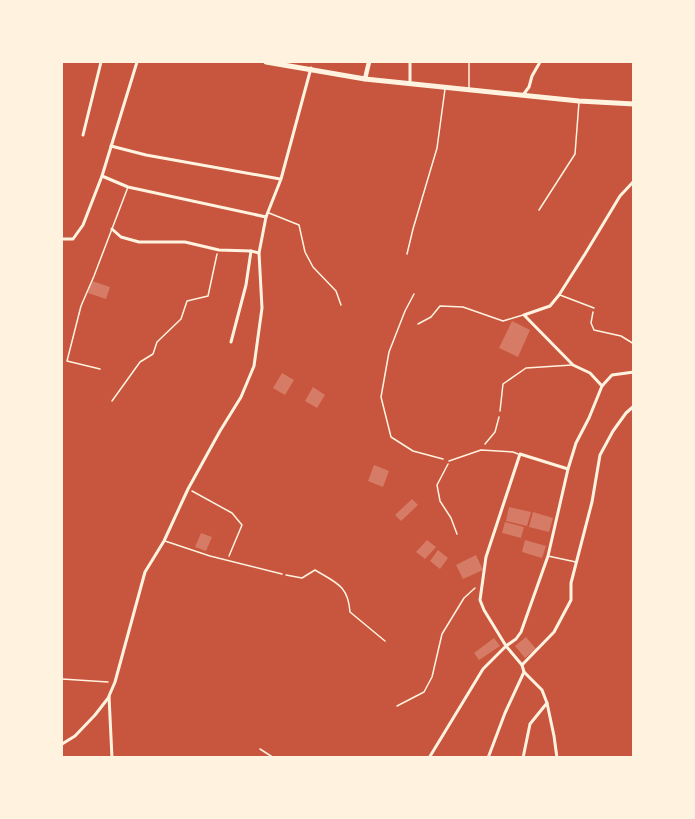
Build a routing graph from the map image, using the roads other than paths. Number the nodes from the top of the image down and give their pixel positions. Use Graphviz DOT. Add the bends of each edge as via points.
graph roads {
  1 [pos="101,62"];
  2 [pos="137,62"];
  3 [pos="266,62"];
  4 [pos="369,62"];
  5 [pos="410,62"];
  6 [pos="470,62"];
  7 [pos="540,62"];
  8 [pos="288,63"];
  9 [pos="310,68"];
  10 [pos="365,79"];
  11 [pos="410,84"];
  12 [pos="445,88"];
  13 [pos="469,90"];
  14 [pos="523,95"];
  15 [pos="579,101"];
  16 [pos="633,105"];
  17 [pos="83,135"];
  18 [pos="111,146"];
  19 [pos="102,176"];
  20 [pos="281,179"];
  21 [pos="633,181"];
  22 [pos="128,187"];
  23 [pos="539,210"];
  24 [pos="266,214"];
  25 [pos="112,229"];
  26 [pos="62,239"];
  27 [pos="251,251"];
  28 [pos="259,253"];
  29 [pos="407,254"];
  30 [pos="559,295"];
  31 [pos="341,305"];
  32 [pos="594,308"];
  33 [pos="524,315"];
  34 [pos="418,324"];
  35 [pos="231,342"];
  36 [pos="573,365"];
  37 [pos="100,369"];
  38 [pos="633,372"];
  39 [pos="602,387"];
  40 [pos="633,406"];
  41 [pos="500,411"];
  42 [pos="520,454"];
  43 [pos="449,461"];
  44 [pos="568,469"];
  45 [pos="164,541"];
  46 [pos="548,556"];
  47 [pos="576,562"];
  48 [pos="282,574"];
  49 [pos="506,645"];
  50 [pos="522,665"];
  51 [pos="524,672"];
  52 [pos="109,696"];
  53 [pos="547,703"];
  54 [pos="62,744"];
  55 [pos="112,758"];
  56 [pos="429,758"];
  57 [pos="488,758"];
  58 [pos="523,758"];
  59 [pos="557,758"];
  1 -- 17 [label="street"];
  2 -- 18 [label="street"];
  3 -- 8 [label="main road"];
  4 -- 10 [label="street"];
  5 -- 11 [label="street"];
  6 -- 13 [label="lane"];
  7 -- 14 [label="street"];
  8 -- 9 [label="main road"];
  9 -- 10 [label="main road"];
  9 -- 20 [label="street"];
  10 -- 11 [label="main road"];
  11 -- 12 [label="main road"];
  12 -- 13 [label="main road"];
  12 -- 29 [label="lane" via="437,148"];
  13 -- 14 [label="main road"];
  14 -- 15 [label="main road"];
  15 -- 16 [label="main road"];
  15 -- 23 [label="lane" via="575,154"];
  18 -- 19 [label="street"];
  18 -- 20 [label="street"];
  19 -- 22 [label="street"];
  19 -- 26 [label="street" via="83,225 73,239"];
  20 -- 24 [label="street"];
  21 -- 30 [label="street"];
  22 -- 24 [label="street"];
  22 -- 25 [label="lane"];
  24 -- 28 [label="street"];
  24 -- 31 [label="lane" via="299,225 305,252 336,291"];
  25 -- 27 [label="street" via="121,237 139,242"];
  25 -- 37 [label="lane" via="81,306 67,361"];
  27 -- 28 [label="street"];
  27 -- 35 [label="street"];
  28 -- 45 [label="street" via="262,308 254,366 241,398 188,489"];
  30 -- 32 [label="lane"];
  30 -- 33 [label="street" via="550,306"];
  33 -- 34 [label="lane" via="503,321 464,307 440,306"];
  33 -- 36 [label="street"];
  36 -- 39 [label="street" via="590,373"];
  36 -- 41 [label="lane" via="526,368 503,384"];
  38 -- 39 [label="street" via="612,375"];
  39 -- 44 [label="street"];
  40 -- 47 [label="street" via="600,455"];
  42 -- 43 [label="lane" via="481,450"];
  42 -- 44 [label="street"];
  42 -- 49 [label="street" via="486,557 480,600"];
  44 -- 46 [label="street"];
  45 -- 48 [label="lane"];
  45 -- 52 [label="street" via="145,572"];
  46 -- 47 [label="lane"];
  46 -- 49 [label="street" via="521,632"];
  47 -- 50 [label="street" via="571,600 554,632"];
  49 -- 50 [label="street"];
  49 -- 56 [label="street" via="483,669"];
  50 -- 51 [label="street"];
  51 -- 53 [label="street" via="542,690"];
  51 -- 57 [label="street"];
  52 -- 54 [label="street" via="75,736"];
  52 -- 55 [label="street"];
  53 -- 58 [label="street" via="531,724"];
  53 -- 59 [label="street"];
}
